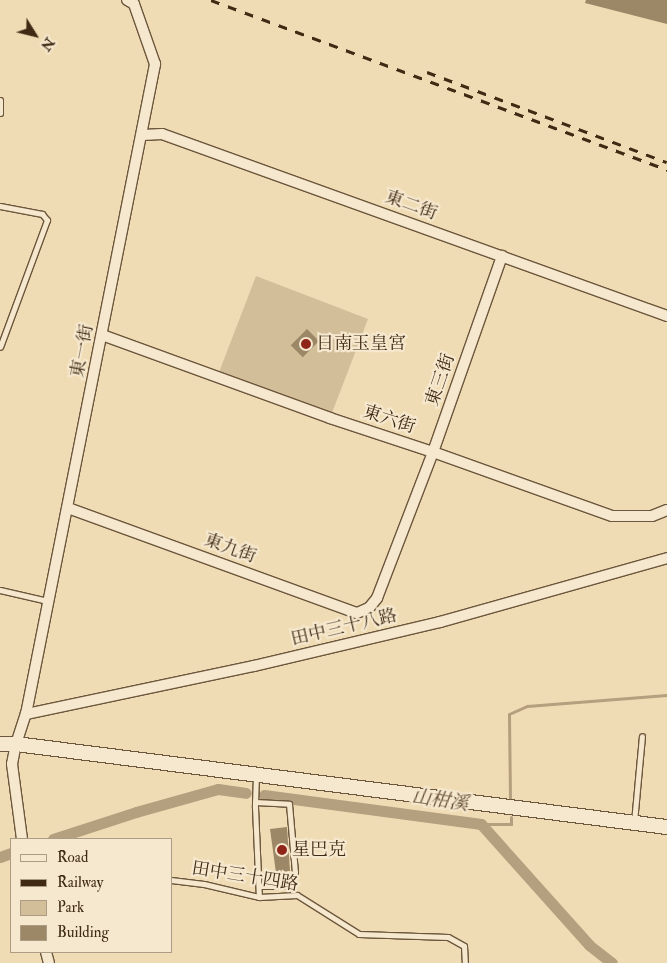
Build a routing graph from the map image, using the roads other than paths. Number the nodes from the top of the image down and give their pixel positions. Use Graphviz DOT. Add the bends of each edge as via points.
graph roads {
  1 [pos="127,0"];
  2 [pos="0,100"];
  3 [pos="0,113"];
  4 [pos="143,135"];
  5 [pos="0,206"];
  6 [pos="502,256"];
  7 [pos="667,316"];
  8 [pos="102,335"];
  9 [pos="0,347"];
  10 [pos="433,452"];
  11 [pos="68,508"];
  12 [pos="667,510"];
  13 [pos="667,558"];
  14 [pos="0,590"];
  15 [pos="377,598"];
  16 [pos="48,602"];
  17 [pos="26,714"];
  18 [pos="642,736"];
  19 [pos="0,744"];
  20 [pos="16,744"];
  21 [pos="256,774"];
  22 [pos="255,802"];
  23 [pos="634,823"];
  24 [pos="667,827"];
  25 [pos="22,838"];
  26 [pos="172,880"];
  27 [pos="258,886"];
  28 [pos="259,897"];
  29 [pos="465,963"];
  1 -- 4 [label="street, 東一街" via="134,4 155,64"];
  2 -- 3 [label="lane"];
  4 -- 6 [label="street, 東二街" via="162,134"];
  4 -- 8 [label="street, 東一街"];
  5 -- 9 [label="lane" via="42,214 47,220"];
  6 -- 7 [label="street, 東二街"];
  6 -- 10 [label="street, 東三街"];
  8 -- 10 [label="street, 東六街"];
  8 -- 11 [label="street, 東一街"];
  10 -- 12 [label="street, 東六街" via="612,516 652,516"];
  10 -- 15 [label="street, 東三街"];
  11 -- 15 [label="street, 東九街" via="357,613 369,608"];
  11 -- 16 [label="street, 東一街"];
  13 -- 17 [label="street, 田中三十八路" via="440,622 254,666"];
  14 -- 16 [label="lane"];
  16 -- 17 [label="street, 東一街"];
  17 -- 20 [label="street, 東一街"];
  18 -- 23 [label="lane"];
  19 -- 20 [label="main road"];
  20 -- 21 [label="main road"];
  20 -- 25 [label="street, 東一街" via="12,764"];
  21 -- 22 [label="lane"];
  21 -- 23 [label="main road"];
  22 -- 27 [label="lane"];
  22 -- 27 [label="lane" via="289,804 295,872 291,883 286,886"];
  23 -- 24 [label="main road"];
  26 -- 28 [label="lane, 田中三十四路"];
  27 -- 28 [label="lane"];
  28 -- 29 [label="lane, 田中三十四路" via="298,895 359,934 448,937 464,946"];
}
